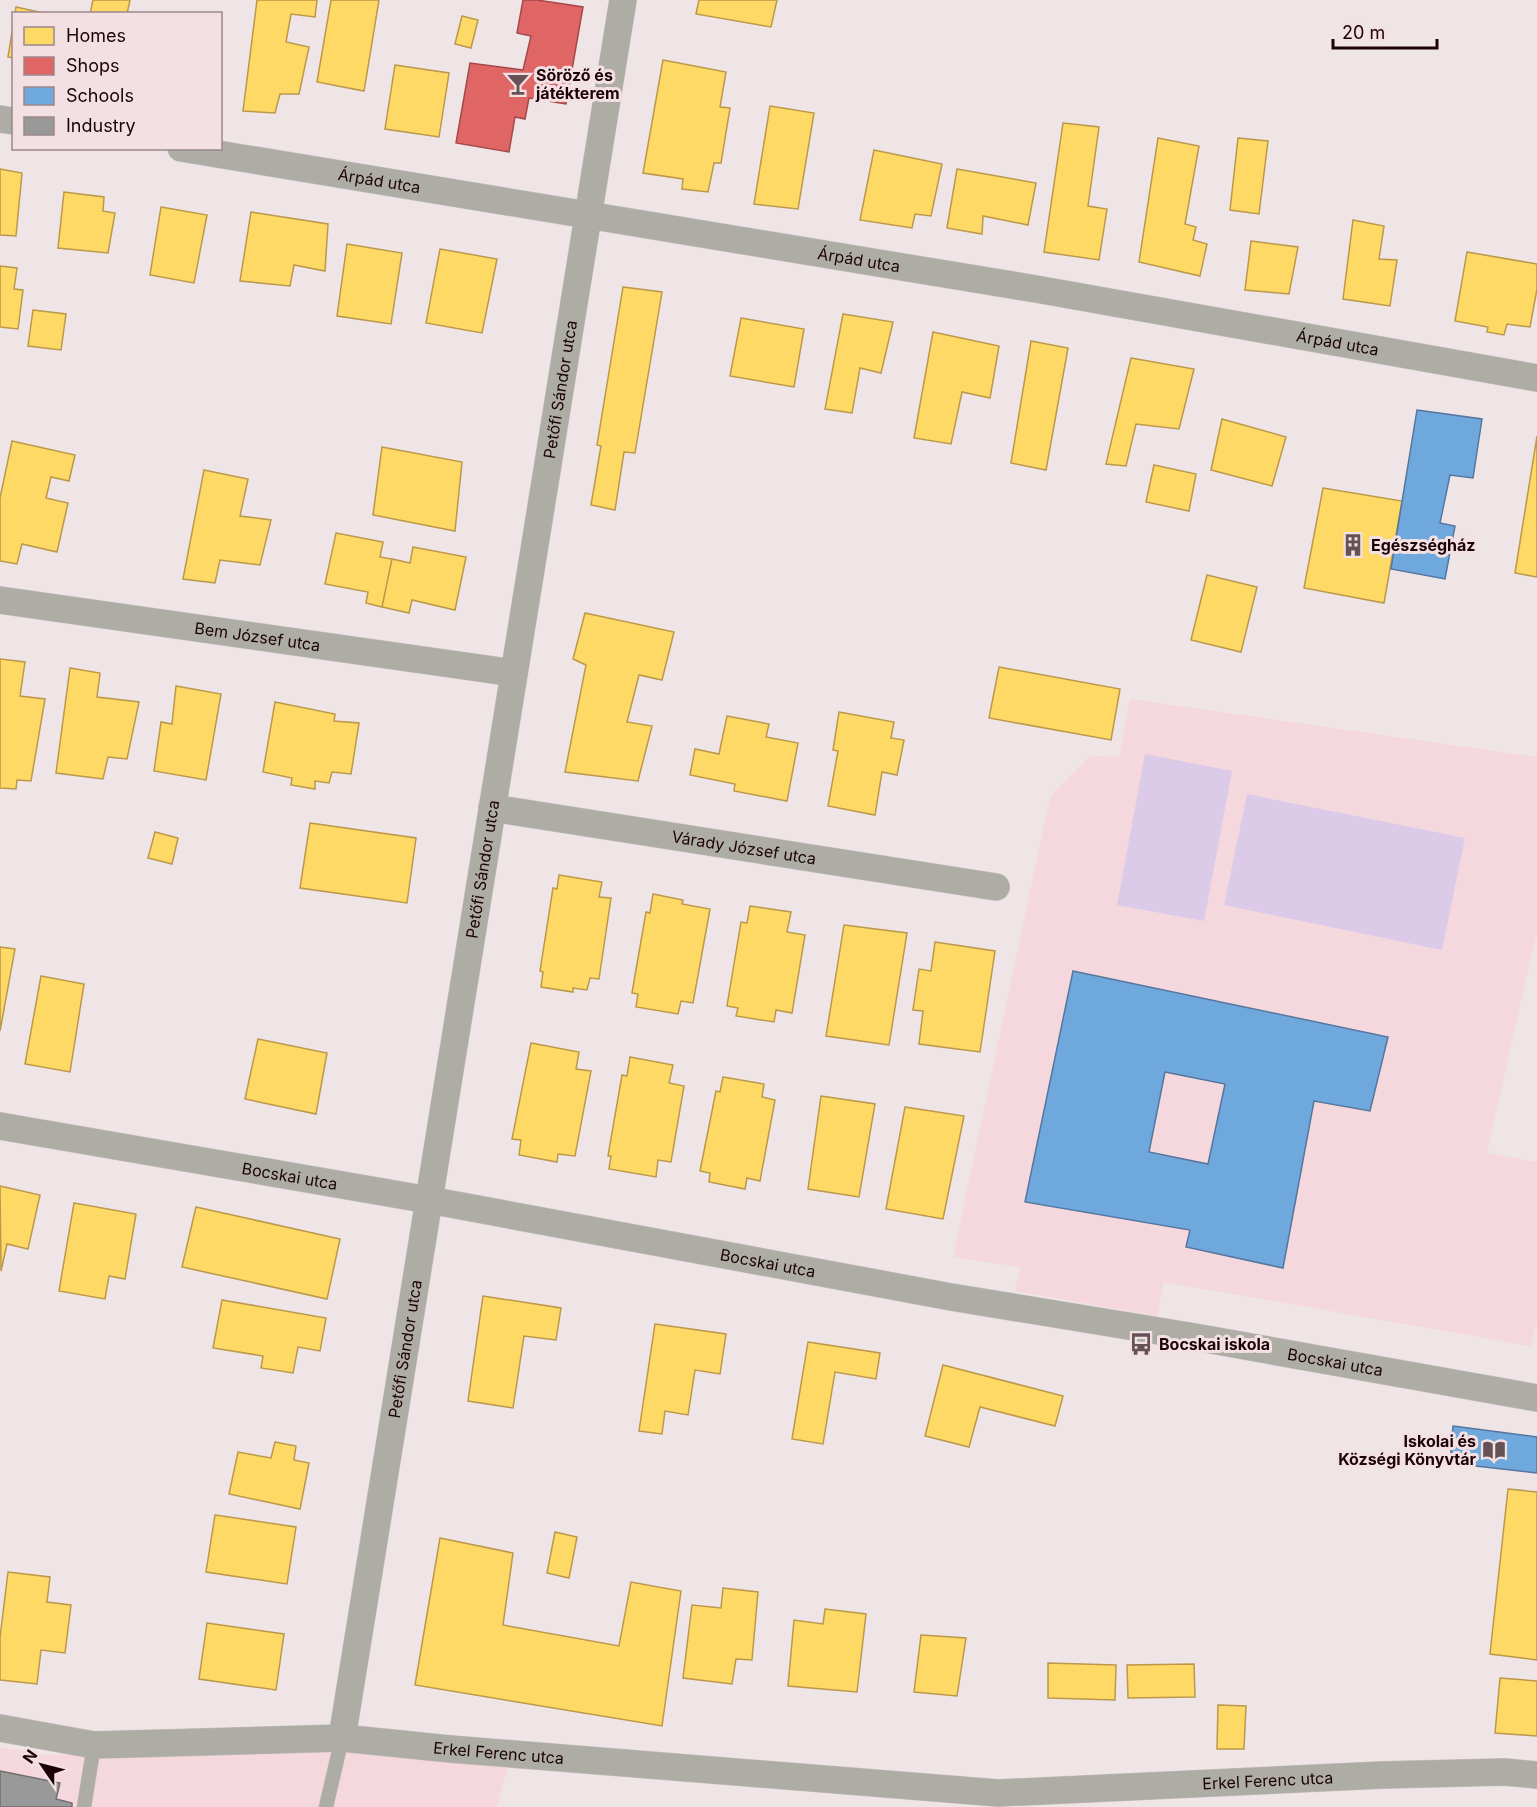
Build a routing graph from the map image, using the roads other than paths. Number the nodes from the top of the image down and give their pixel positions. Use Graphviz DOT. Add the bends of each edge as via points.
graph roads {
  1 [pos="623,0"];
  2 [pos="193,150"];
  3 [pos="588,216"];
  4 [pos="1537,378"];
  5 [pos="0,600"];
  6 [pos="514,674"];
  7 [pos="492,808"];
  8 [pos="996,887"];
  9 [pos="0,1126"];
  10 [pos="429,1200"];
  11 [pos="1537,1398"];
  12 [pos="0,1728"];
  13 [pos="342,1738"];
  14 [pos="94,1745"];
  15 [pos="1537,1775"];
  16 [pos="996,1800"];
  17 [pos="84,1807"];
  18 [pos="326,1807"];
  1 -- 3 [label="street, Petőfi Sándor utca"];
  2 -- 3 [label="street, Árpád utca"];
  3 -- 4 [label="street, Árpád utca" via="1048,291"];
  3 -- 6 [label="street, Petőfi Sándor utca"];
  5 -- 6 [label="street, Bem József utca"];
  6 -- 7 [label="street, Petőfi Sándor utca"];
  7 -- 8 [label="street, Várady József utca"];
  7 -- 10 [label="street, Petőfi Sándor utca"];
  9 -- 10 [label="street, Bocskai utca"];
  10 -- 11 [label="street, Bocskai utca" via="951,1297"];
  10 -- 13 [label="street, Petőfi Sándor utca"];
  12 -- 14 [label="street, Erkel Ferenc utca"];
  13 -- 14 [label="street, Erkel Ferenc utca"];
  13 -- 16 [label="street, Erkel Ferenc utca"];
  13 -- 18 [label="lane"];
  14 -- 17 [label="lane"];
  15 -- 16 [label="street, Erkel Ferenc utca" via="1383,1775"];
}
